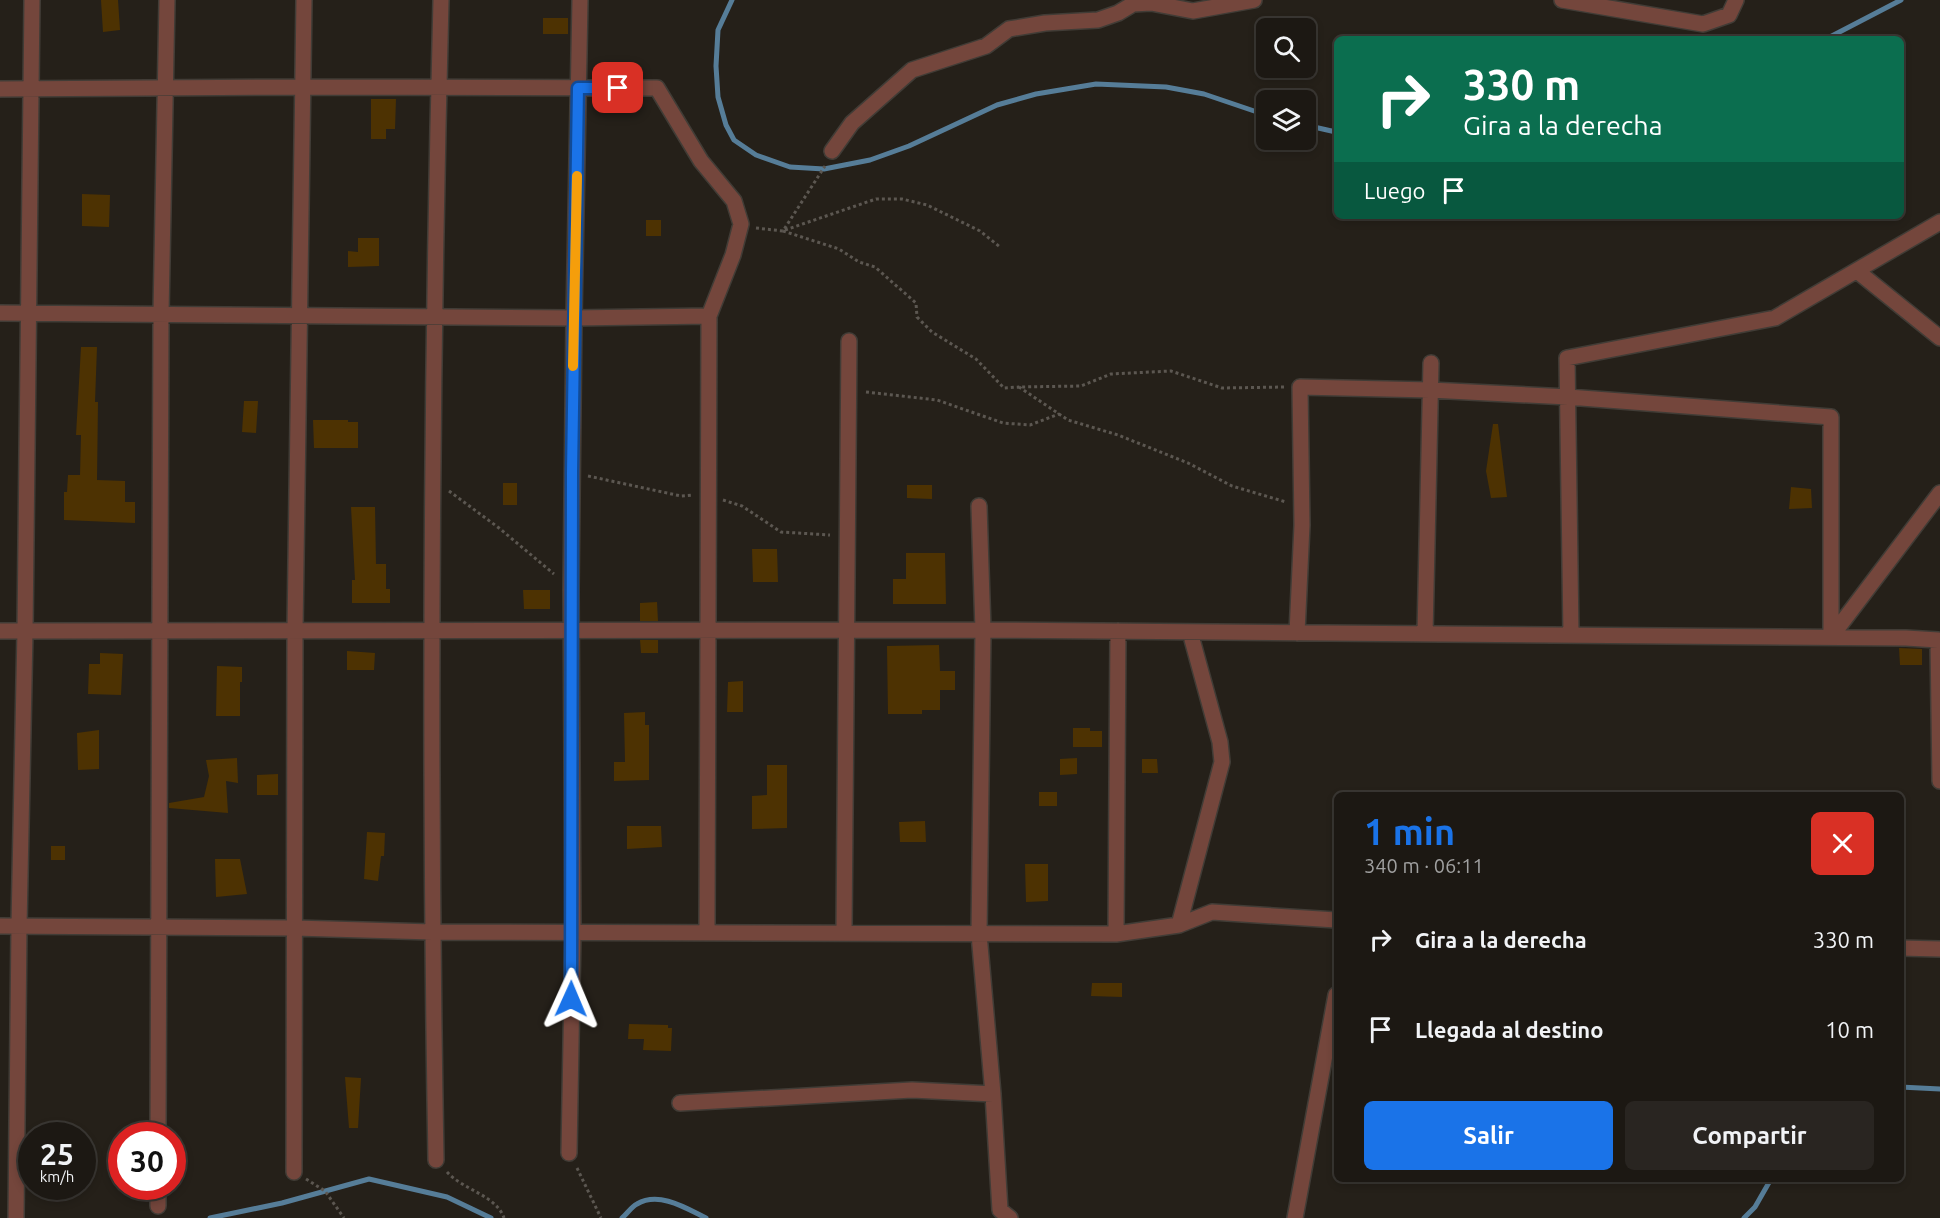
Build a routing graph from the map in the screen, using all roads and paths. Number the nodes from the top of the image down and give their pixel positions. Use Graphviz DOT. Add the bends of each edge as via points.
graph roads {
  1 [pos="32,0"];
  2 [pos="167,0"];
  3 [pos="304,0"];
  4 [pos="441,0"];
  5 [pos="580,0"];
  6 [pos="1254,0"];
  7 [pos="1562,0"];
  8 [pos="1736,0"];
  9 [pos="303,87"];
  10 [pos="439,87"];
  11 [pos="164,88"];
  12 [pos="578,88"];
  13 [pos="0,89"];
  14 [pos="30,90"];
  15 [pos="832,151"];
  16 [pos="816,180"];
  17 [pos="1940,222"];
  18 [pos="741,224"];
  19 [pos="783,231"];
  20 [pos="1000,247"];
  21 [pos="1857,271"];
  22 [pos="0,313"];
  23 [pos="27,313"];
  24 [pos="161,314"];
  25 [pos="299,315"];
  26 [pos="709,316"];
  27 [pos="434,317"];
  28 [pos="574,318"];
  29 [pos="1940,338"];
  30 [pos="849,341"];
  31 [pos="1431,363"];
  32 [pos="1019,387"];
  33 [pos="1300,387"];
  34 [pos="849,390"];
  35 [pos="1430,390"];
  36 [pos="1568,397"];
  37 [pos="1059,414"];
  38 [pos="572,473"];
  39 [pos="433,479"];
  40 [pos="1940,494"];
  41 [pos="708,495"];
  42 [pos="980,506"];
  43 [pos="1302,525"];
  44 [pos="847,535"];
  45 [pos="572,590"];
  46 [pos="295,630"];
  47 [pos="432,630"];
  48 [pos="572,630"];
  49 [pos="709,630"];
  50 [pos="847,630"];
  51 [pos="983,630"];
  52 [pos="0,631"];
  53 [pos="25,631"];
  54 [pos="159,631"];
  55 [pos="1118,631"];
  56 [pos="1190,632"];
  57 [pos="1297,633"];
  58 [pos="1425,634"];
  59 [pos="1570,635"];
  60 [pos="1831,637"];
  61 [pos="1940,781"];
  62 [pos="1334,920"];
  63 [pos="1179,925"];
  64 [pos="0,926"];
  65 [pos="19,926"];
  66 [pos="158,928"];
  67 [pos="295,928"];
  68 [pos="432,932"];
  69 [pos="573,932"];
  70 [pos="706,933"];
  71 [pos="844,933"];
  72 [pos="979,934"];
  73 [pos="1116,934"];
  74 [pos="1904,948"];
  75 [pos="1940,949"];
  76 [pos="1334,1022"];
  77 [pos="1330,1076"];
  78 [pos="993,1094"];
  79 [pos="680,1103"];
  80 [pos="158,1122"];
  81 [pos="569,1153"];
  82 [pos="436,1160"];
  83 [pos="294,1172"];
  84 [pos="158,1200"];
  85 [pos="158,1206"];
  86 [pos="16,1218"];
  87 [pos="344,1218"];
  88 [pos="504,1218"];
  89 [pos="602,1218"];
  90 [pos="1010,1218"];
  91 [pos="1295,1218"];
  1 -- 14 [label="street"];
  2 -- 11 [label="street"];
  3 -- 9 [label="street"];
  4 -- 10 [label="street"];
  5 -- 12 [label="street"];
  6 -- 15 [label="street" via="1193,11 1133,4 1098,20 1009,30 986,46 912,70 852,123"];
  7 -- 8 [label="street" via="1703,24 1729,15"];
  9 -- 10 [label="street"];
  9 -- 11 [label="street"];
  9 -- 25 [label="street"];
  10 -- 12 [label="street"];
  10 -- 27 [label="street"];
  11 -- 14 [label="street"];
  11 -- 24 [label="street"];
  12 -- 18 [label="street" via="657,88 701,161 734,201"];
  12 -- 28 [label="street"];
  13 -- 14 [label="street"];
  14 -- 23 [label="street"];
  16 -- 19 [label="path"];
  17 -- 21 [label="street"];
  18 -- 19 [label="path"];
  18 -- 26 [label="street"];
  19 -- 20 [label="path" via="876,199 902,199 927,205 980,231"];
  19 -- 32 [label="path" via="839,249 875,267 916,303 917,316 932,332 976,359 1004,388"];
  21 -- 29 [label="street"];
  21 -- 36 [label="street" via="1775,318 1567,358"];
  22 -- 23 [label="street"];
  23 -- 24 [label="street"];
  23 -- 53 [label="street"];
  24 -- 25 [label="street"];
  24 -- 54 [label="street"];
  25 -- 27 [label="street"];
  25 -- 46 [label="street"];
  26 -- 28 [label="street"];
  26 -- 41 [label="street"];
  27 -- 28 [label="street"];
  27 -- 39 [label="street"];
  28 -- 38 [label="street"];
  30 -- 34 [label="street"];
  31 -- 35 [label="street"];
  32 -- 33 [label="path" via="1081,386 1111,374 1171,371 1222,388"];
  32 -- 37 [label="path"];
  33 -- 35 [label="street"];
  33 -- 43 [label="street"];
  34 -- 37 [label="path" via="937,400 1004,423 1030,425"];
  34 -- 44 [label="street"];
  35 -- 36 [label="street"];
  35 -- 58 [label="street"];
  36 -- 59 [label="street"];
  36 -- 60 [label="street" via="1831,417"];
  37 -- 43 [label="path" via="1188,463 1232,486 1285,501"];
  38 -- 41 [label="path" via="681,496"];
  38 -- 45 [label="street"];
  39 -- 45 [label="path"];
  39 -- 47 [label="street"];
  40 -- 60 [label="street"];
  41 -- 44 [label="path" via="742,506 781,532"];
  41 -- 49 [label="street"];
  42 -- 51 [label="street"];
  43 -- 57 [label="street"];
  44 -- 50 [label="street"];
  45 -- 48 [label="street"];
  46 -- 47 [label="street"];
  46 -- 54 [label="street"];
  46 -- 67 [label="street"];
  47 -- 48 [label="street"];
  47 -- 68 [label="street"];
  48 -- 49 [label="street"];
  48 -- 69 [label="street"];
  49 -- 50 [label="street"];
  49 -- 70 [label="street"];
  50 -- 51 [label="street"];
  50 -- 71 [label="street"];
  51 -- 55 [label="street"];
  51 -- 72 [label="street"];
  52 -- 53 [label="street"];
  53 -- 54 [label="street"];
  53 -- 65 [label="street"];
  54 -- 66 [label="street"];
  55 -- 56 [label="street"];
  55 -- 73 [label="street"];
  56 -- 57 [label="street"];
  56 -- 63 [label="street" via="1222,762"];
  57 -- 58 [label="street"];
  58 -- 59 [label="street"];
  59 -- 60 [label="street"];
  60 -- 61 [label="street" via="1938,640"];
  62 -- 63 [label="street" via="1212,912"];
  63 -- 73 [label="street"];
  64 -- 65 [label="street"];
  65 -- 66 [label="street"];
  65 -- 86 [label="street"];
  66 -- 67 [label="street"];
  66 -- 80 [label="street"];
  67 -- 68 [label="street"];
  67 -- 83 [label="street"];
  68 -- 69 [label="street"];
  68 -- 82 [label="street"];
  69 -- 70 [label="street"];
  69 -- 81 [label="street"];
  70 -- 71 [label="street"];
  71 -- 72 [label="street"];
  72 -- 73 [label="street"];
  72 -- 78 [label="street"];
  74 -- 75 [label="street"];
  76 -- 77 [label="street"];
  77 -- 91 [label="street"];
  78 -- 79 [label="street" via="912,1090"];
  78 -- 90 [label="street" via="1000,1210"];
  81 -- 89 [label="path"];
  82 -- 88 [label="path" via="450,1176 492,1203"];
  83 -- 87 [label="path" via="325,1191"];
  84 -- 85 [label="street"];
}
